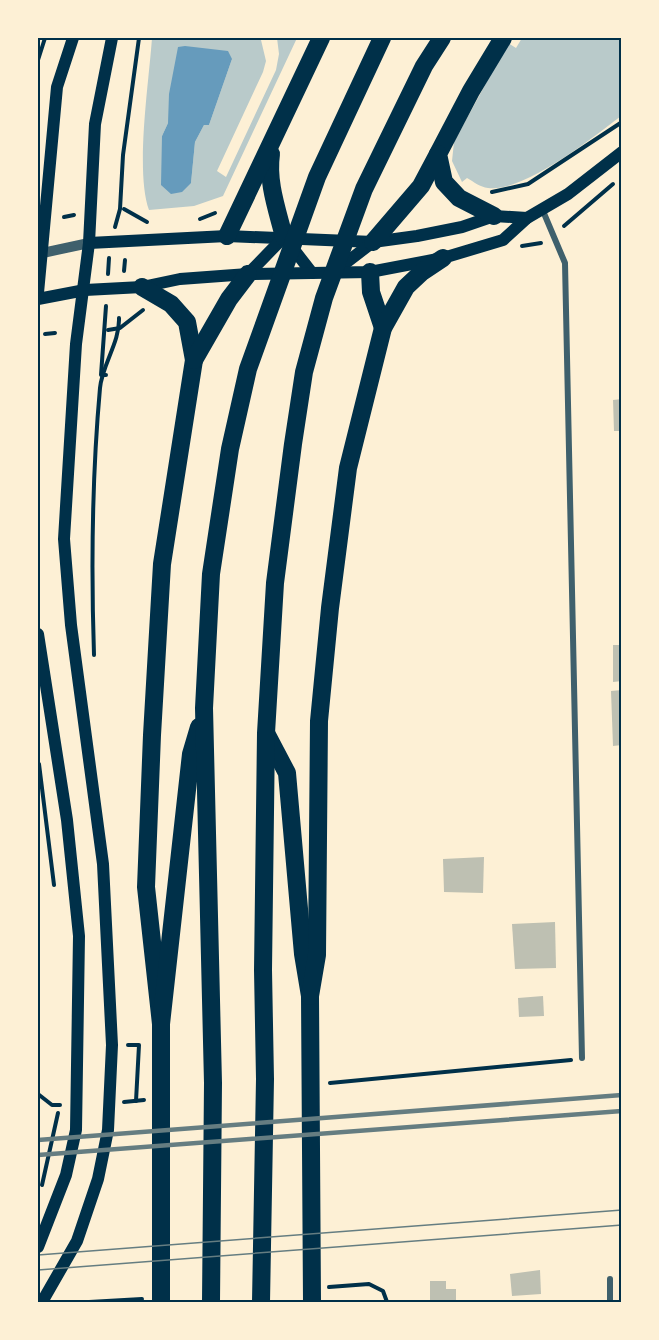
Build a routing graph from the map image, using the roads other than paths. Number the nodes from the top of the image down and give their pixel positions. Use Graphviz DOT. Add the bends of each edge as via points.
graph roads {
  1 [pos="73,38"];
  2 [pos="112,38"];
  3 [pos="321,38"];
  4 [pos="382,38"];
  5 [pos="442,38"];
  6 [pos="503,38"];
  7 [pos="273,140"];
  8 [pos="621,152"];
  9 [pos="438,154"];
  10 [pos="543,211"];
  11 [pos="494,216"];
  12 [pos="527,218"];
  13 [pos="227,236"];
  14 [pos="284,237"];
  15 [pos="89,243"];
  16 [pos="361,246"];
  17 [pos="40,254"];
  18 [pos="443,258"];
  19 [pos="370,272"];
  20 [pos="312,273"];
  21 [pos="248,274"];
  22 [pos="330,274"];
  23 [pos="142,287"];
  24 [pos="85,290"];
  25 [pos="38,293"];
  26 [pos="38,299"];
  27 [pos="383,328"];
  28 [pos="194,360"];
  29 [pos="38,634"];
  30 [pos="204,708"];
  31 [pos="266,733"];
  32 [pos="310,996"];
  33 [pos="161,1024"];
  34 [pos="582,1058"];
  35 [pos="38,1247"];
  36 [pos="610,1279"];
  37 [pos="42,1302"];
  38 [pos="161,1302"];
  39 [pos="211,1302"];
  40 [pos="261,1302"];
  41 [pos="312,1302"];
  42 [pos="610,1302"];
  1 -- 17 [label="main road" via="57,87"];
  2 -- 15 [label="main road" via="95,124"];
  3 -- 7 [label="highway"];
  4 -- 30 [label="highway" via="317,177 248,369 230,449 211,574"];
  5 -- 31 [label="highway" via="424,66 364,189 324,298 304,372 275,583"];
  6 -- 9 [label="highway"];
  7 -- 13 [label="highway"];
  7 -- 14 [label="highway" via="269,167"];
  8 -- 10 [label="main road"];
  9 -- 11 [label="highway" via="444,182 459,198"];
  9 -- 16 [label="highway" via="421,186"];
  10 -- 12 [label="main road"];
  10 -- 34 [label="street" via="565,262"];
  11 -- 12 [label="main road"];
  11 -- 16 [label="main road" via="462,227"];
  12 -- 18 [label="main road" via="503,240"];
  13 -- 14 [label="main road"];
  13 -- 15 [label="main road"];
  14 -- 16 [label="main road"];
  14 -- 20 [label="main road"];
  14 -- 21 [label="main road"];
  15 -- 17 [label="street"];
  15 -- 24 [label="main road"];
  16 -- 19 [label="main road"];
  16 -- 22 [label="main road"];
  17 -- 25 [label="main road"];
  18 -- 19 [label="main road"];
  18 -- 27 [label="highway" via="406,287"];
  19 -- 22 [label="main road"];
  19 -- 27 [label="highway" via="371,292"];
  20 -- 21 [label="main road"];
  20 -- 22 [label="main road"];
  21 -- 23 [label="main road" via="180,279"];
  21 -- 28 [label="highway"];
  23 -- 24 [label="main road"];
  23 -- 28 [label="highway" via="171,304 187,322"];
  24 -- 26 [label="main road"];
  24 -- 37 [label="main road" via="76,344 64,539 71,625 103,864 112,1045 110,1097 104,1155 92,1201 76,1241"];
  27 -- 32 [label="highway" via="348,468 330,608 319,720 317,956"];
  28 -- 33 [label="highway" via="162,564 152,735 146,887"];
  29 -- 35 [label="main road" via="67,820 79,936 76,1130 66,1175"];
  30 -- 33 [label="highway" via="192,754"];
  30 -- 39 [label="highway" via="213,1083"];
  31 -- 32 [label="highway" via="287,773"];
  31 -- 40 [label="highway" via="266,1079"];
  32 -- 41 [label="highway"];
  33 -- 38 [label="highway"];
  36 -- 42 [label="street"];
}
